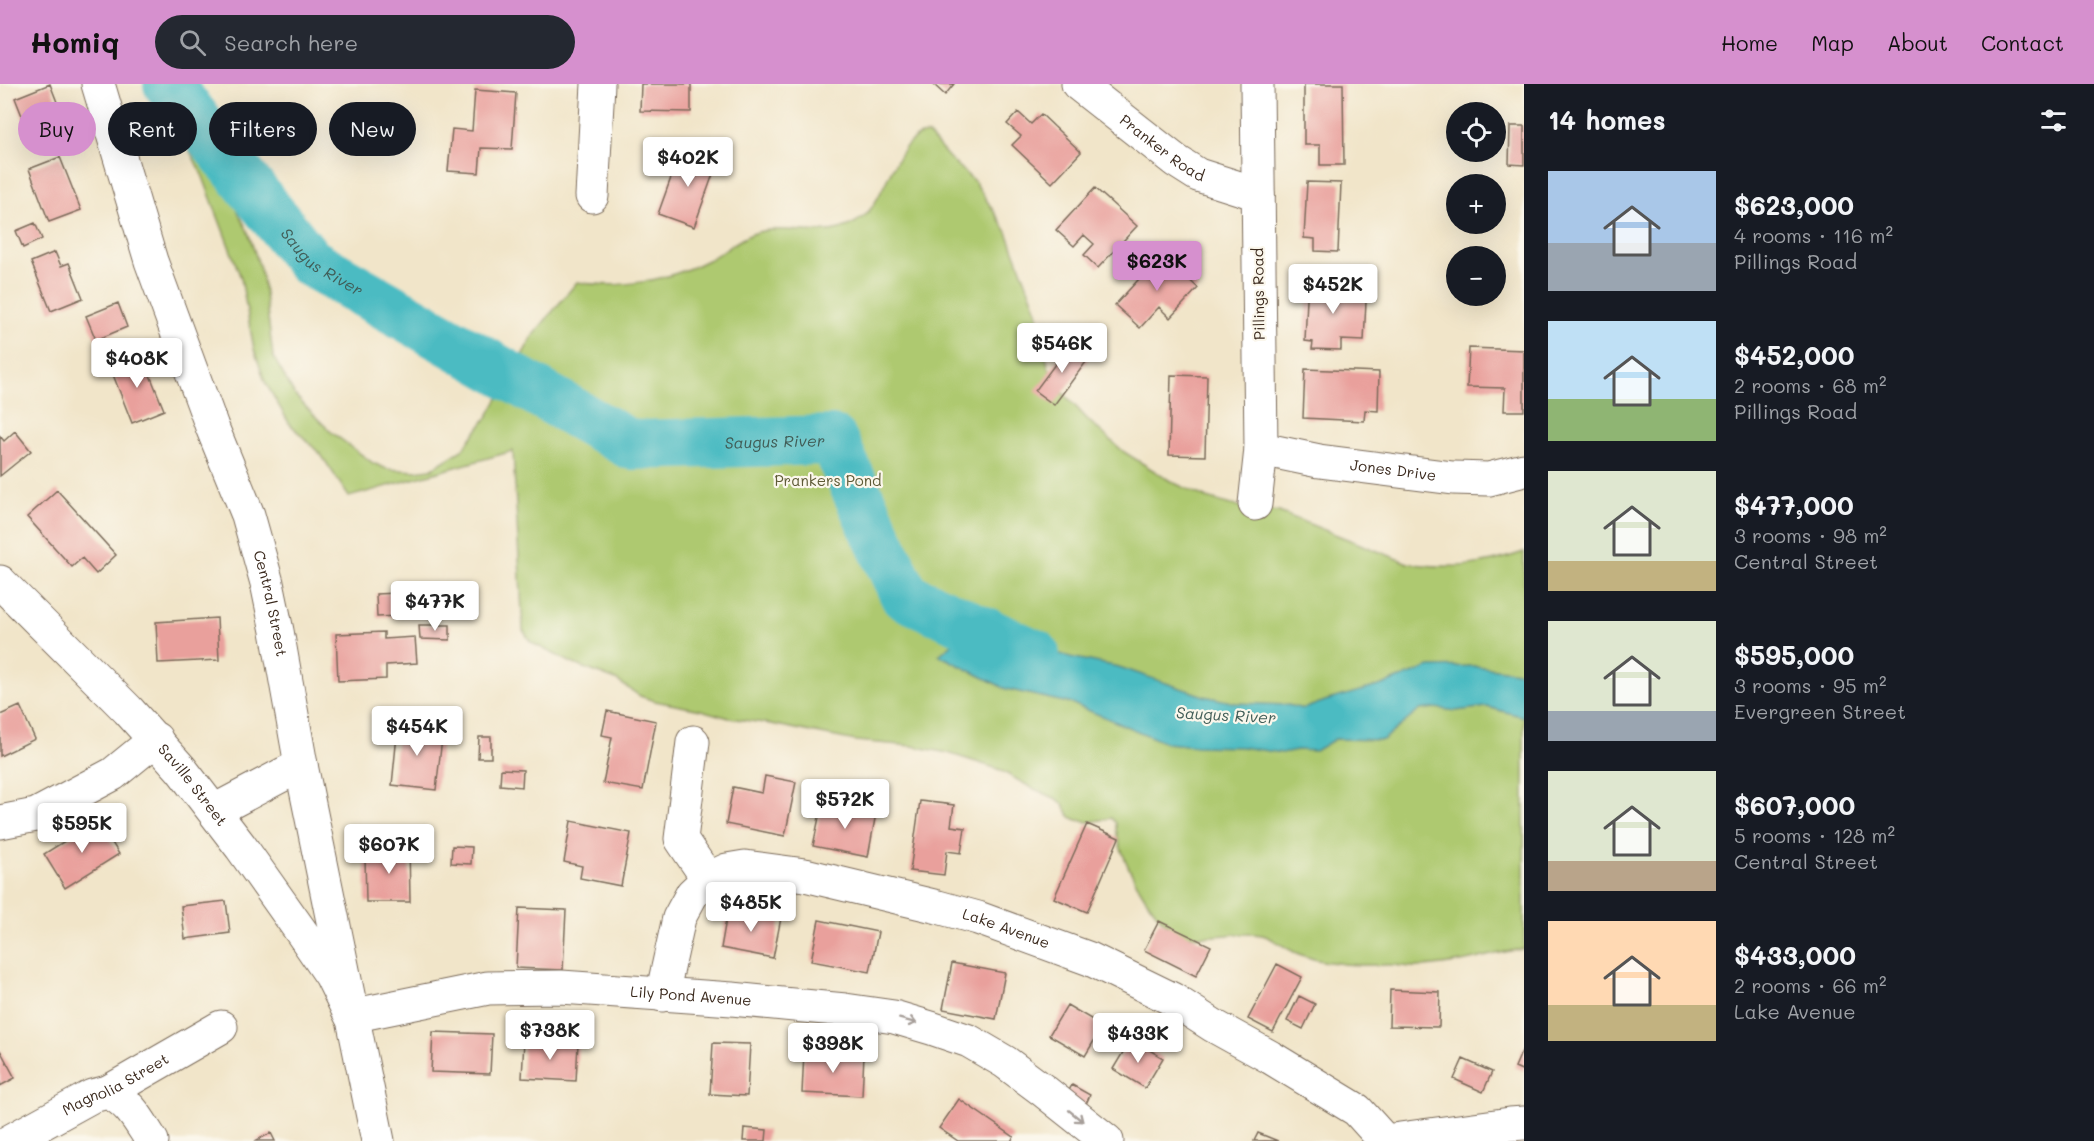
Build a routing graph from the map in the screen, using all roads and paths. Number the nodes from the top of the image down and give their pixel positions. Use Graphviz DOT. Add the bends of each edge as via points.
graph roads {
  1 [pos="98,84"];
  2 [pos="598,84"];
  3 [pos="1078,84"];
  4 [pos="1257,84"];
  5 [pos="1258,194"];
  6 [pos="592,196"];
  7 [pos="1261,449"];
  8 [pos="1524,470"];
  9 [pos="1255,504"];
  10 [pos="0,582"];
  11 [pos="156,739"];
  12 [pos="693,742"];
  13 [pos="301,765"];
  14 [pos="214,812"];
  15 [pos="0,822"];
  16 [pos="708,879"];
  17 [pos="662,995"];
  18 [pos="351,1017"];
  19 [pos="221,1028"];
  20 [pos="108,1092"];
  21 [pos="1524,1124"];
  22 [pos="10,1141"];
  23 [pos="152,1141"];
  24 [pos="378,1141"];
  25 [pos="1107,1141"];
  26 [pos="1385,1141"];
  1 -- 13 [label="street, Central Street" via="151,261 248,515 278,631"];
  2 -- 6 [label="street"];
  3 -- 5 [label="street, Pranker Road" via="1198,176"];
  4 -- 5 [label="street, Pillings Road"];
  5 -- 7 [label="street, Pillings Road"];
  7 -- 8 [label="street, Jones Drive" via="1319,461 1453,478 1489,479"];
  7 -- 9 [label="street, Pillings Road"];
  10 -- 11 [label="street, Saville Street"];
  11 -- 14 [label="street, Saville Street"];
  11 -- 15 [label="street" via="113,774 36,815"];
  12 -- 16 [label="street" via="681,839"];
  13 -- 14 [label="street"];
  13 -- 18 [label="street, Central Street"];
  14 -- 18 [label="street, Saville Street" via="331,975"];
  16 -- 17 [label="street, Lake Avenue" via="692,894 679,918"];
  16 -- 26 [label="street, Lake Avenue" via="746,867 805,875 948,909 1090,959 1172,999 1357,1110"];
  17 -- 18 [label="street, Lily Pond Avenue" via="561,987 488,988"];
  17 -- 25 [label="street, Lily Pond Avenue, one-way" via="845,1010 894,1017 931,1028 969,1041 1005,1062"];
  18 -- 24 [label="street, Central Street"];
  19 -- 20 [label="street, Magnolia Street"];
  20 -- 22 [label="street, Magnolia Street" via="93,1096"];
  20 -- 23 [label="street" via="132,1108"];
  21 -- 26 [label="street"];
}
